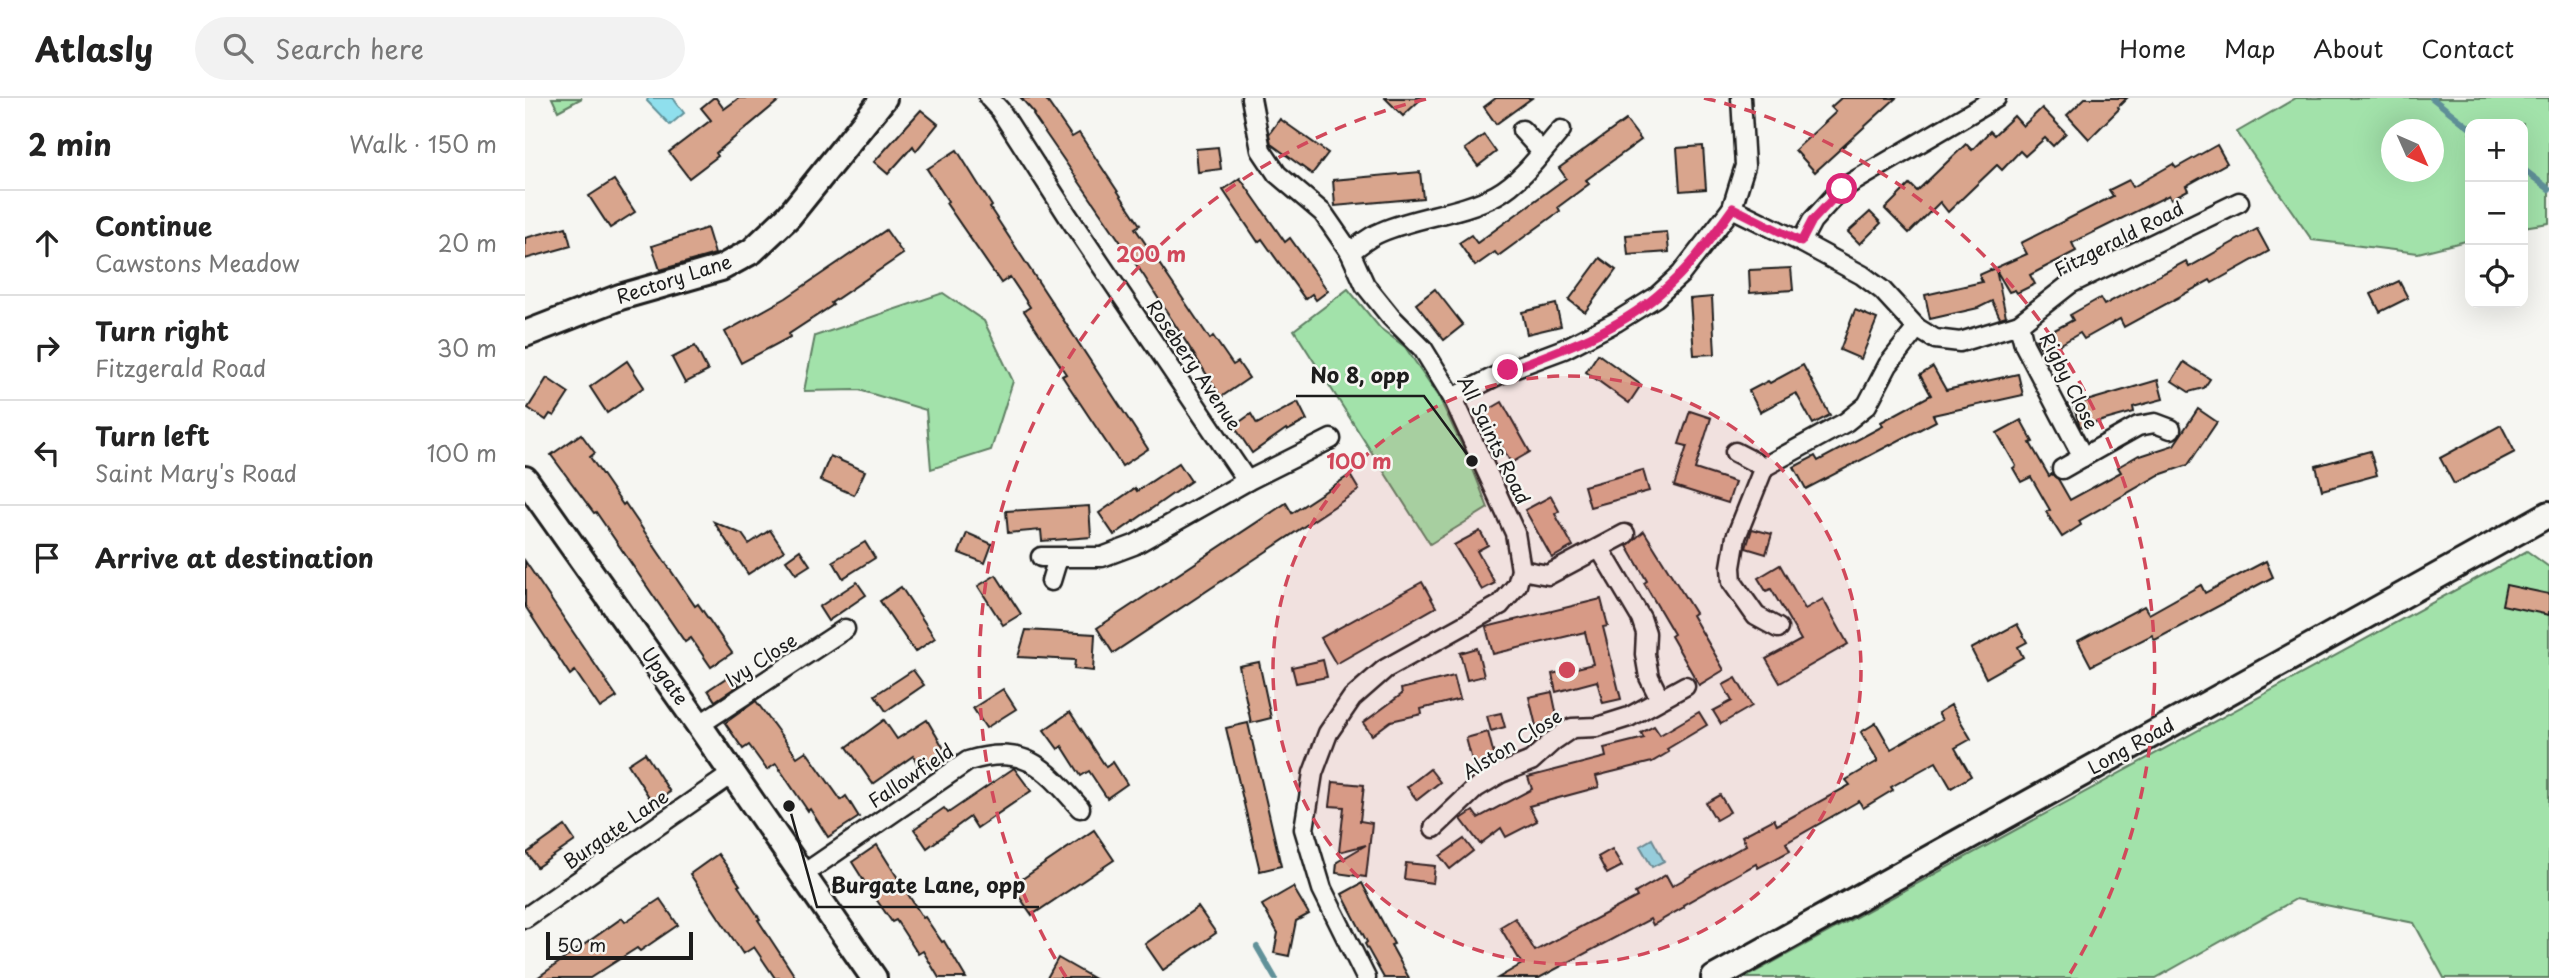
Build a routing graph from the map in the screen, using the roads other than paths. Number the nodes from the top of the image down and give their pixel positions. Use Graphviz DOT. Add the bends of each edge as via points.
graph roads {
  1 [pos="884,98"];
  2 [pos="989,98"];
  3 [pos="1251,98"];
  4 [pos="1741,98"];
  5 [pos="1996,98"];
  6 [pos="1561,130"];
  7 [pos="1522,131"];
  8 [pos="1542,152"];
  9 [pos="2239,202"];
  10 [pos="1733,208"];
  11 [pos="1801,242"];
  12 [pos="1349,252"];
  13 [pos="2019,324"];
  14 [pos="1917,328"];
  15 [pos="525,334"];
  16 [pos="1453,398"];
  17 [pos="2171,429"];
  18 [pos="1331,439"];
  19 [pos="1735,452"];
  20 [pos="2083,457"];
  21 [pos="1764,467"];
  22 [pos="2061,469"];
  23 [pos="525,479"];
  24 [pos="1247,481"];
  25 [pos="2545,522"];
  26 [pos="1625,534"];
  27 [pos="1600,549"];
  28 [pos="1521,570"];
  29 [pos="1051,581"];
  30 [pos="1778,628"];
  31 [pos="845,629"];
  32 [pos="1685,685"];
  33 [pos="1660,699"];
  34 [pos="699,725"];
  35 [pos="732,774"];
  36 [pos="1080,808"];
  37 [pos="1434,828"];
  38 [pos="802,875"];
  39 [pos="525,918"];
  40 [pos="874,978"];
  41 [pos="1366,978"];
  42 [pos="1714,978"];
  1 -- 15 [label="street, Rectory Lane" via="789,216 751,251 721,268 621,297"];
  2 -- 24 [label="street, Rosebery Avenue"];
  3 -- 12 [label="street, All Saints Road" via="1261,149 1277,174 1323,213"];
  4 -- 10 [label="street" via="1745,166"];
  5 -- 11 [label="street" via="1842,189 1812,221"];
  6 -- 8 [label="street"];
  7 -- 8 [label="street"];
  8 -- 12 [label="street" via="1497,195 1379,232"];
  9 -- 13 [label="street, Fitzgerald Road" via="2070,284"];
  10 -- 11 [label="street, Fitzgerald Road"];
  10 -- 16 [label="street" via="1699,254 1656,297 1565,349 1508,370"];
  11 -- 14 [label="street, Fitzgerald Road" via="1882,290"];
  12 -- 16 [label="street, All Saints Road" via="1365,285 1423,349"];
  13 -- 14 [label="street, Fitzgerald Road" via="1960,342 1934,339"];
  13 -- 20 [label="street, Rigby Close" via="2024,344"];
  14 -- 21 [label="street" via="1888,365 1867,405 1846,422"];
  16 -- 28 [label="street, All Saints Road" via="1515,533"];
  17 -- 20 [label="street, Rigby Close" via="2155,423 2139,426"];
  18 -- 24 [label="street"];
  19 -- 21 [label="street"];
  20 -- 22 [label="street, Rigby Close"];
  21 -- 30 [label="street" via="1736,537 1732,582 1756,615"];
  23 -- 34 [label="street, Upgate"];
  24 -- 29 [label="street" via="1134,545 1102,557 1049,558"];
  25 -- 42 [label="street, Long Road"];
  26 -- 27 [label="street"];
  27 -- 28 [label="street" via="1548,575"];
  27 -- 33 [label="street" via="1641,618 1649,677"];
  28 -- 41 [label="street" via="1517,585 1500,605 1385,669 1352,698 1328,733 1313,773 1304,828 1322,889"];
  31 -- 34 [label="street, Ivy Close"];
  32 -- 33 [label="street, Alston Close"];
  33 -- 37 [label="street, Alston Close" via="1629,718 1572,728 1531,761 1476,788"];
  34 -- 35 [label="street, Upgate"];
  35 -- 38 [label="street, Upgate"];
  35 -- 39 [label="street, Burgate Lane"];
  36 -- 38 [label="street, Fallowfield" via="1049,773 1024,758 984,757 968,761"];
  38 -- 40 [label="street, Upgate"];
}
